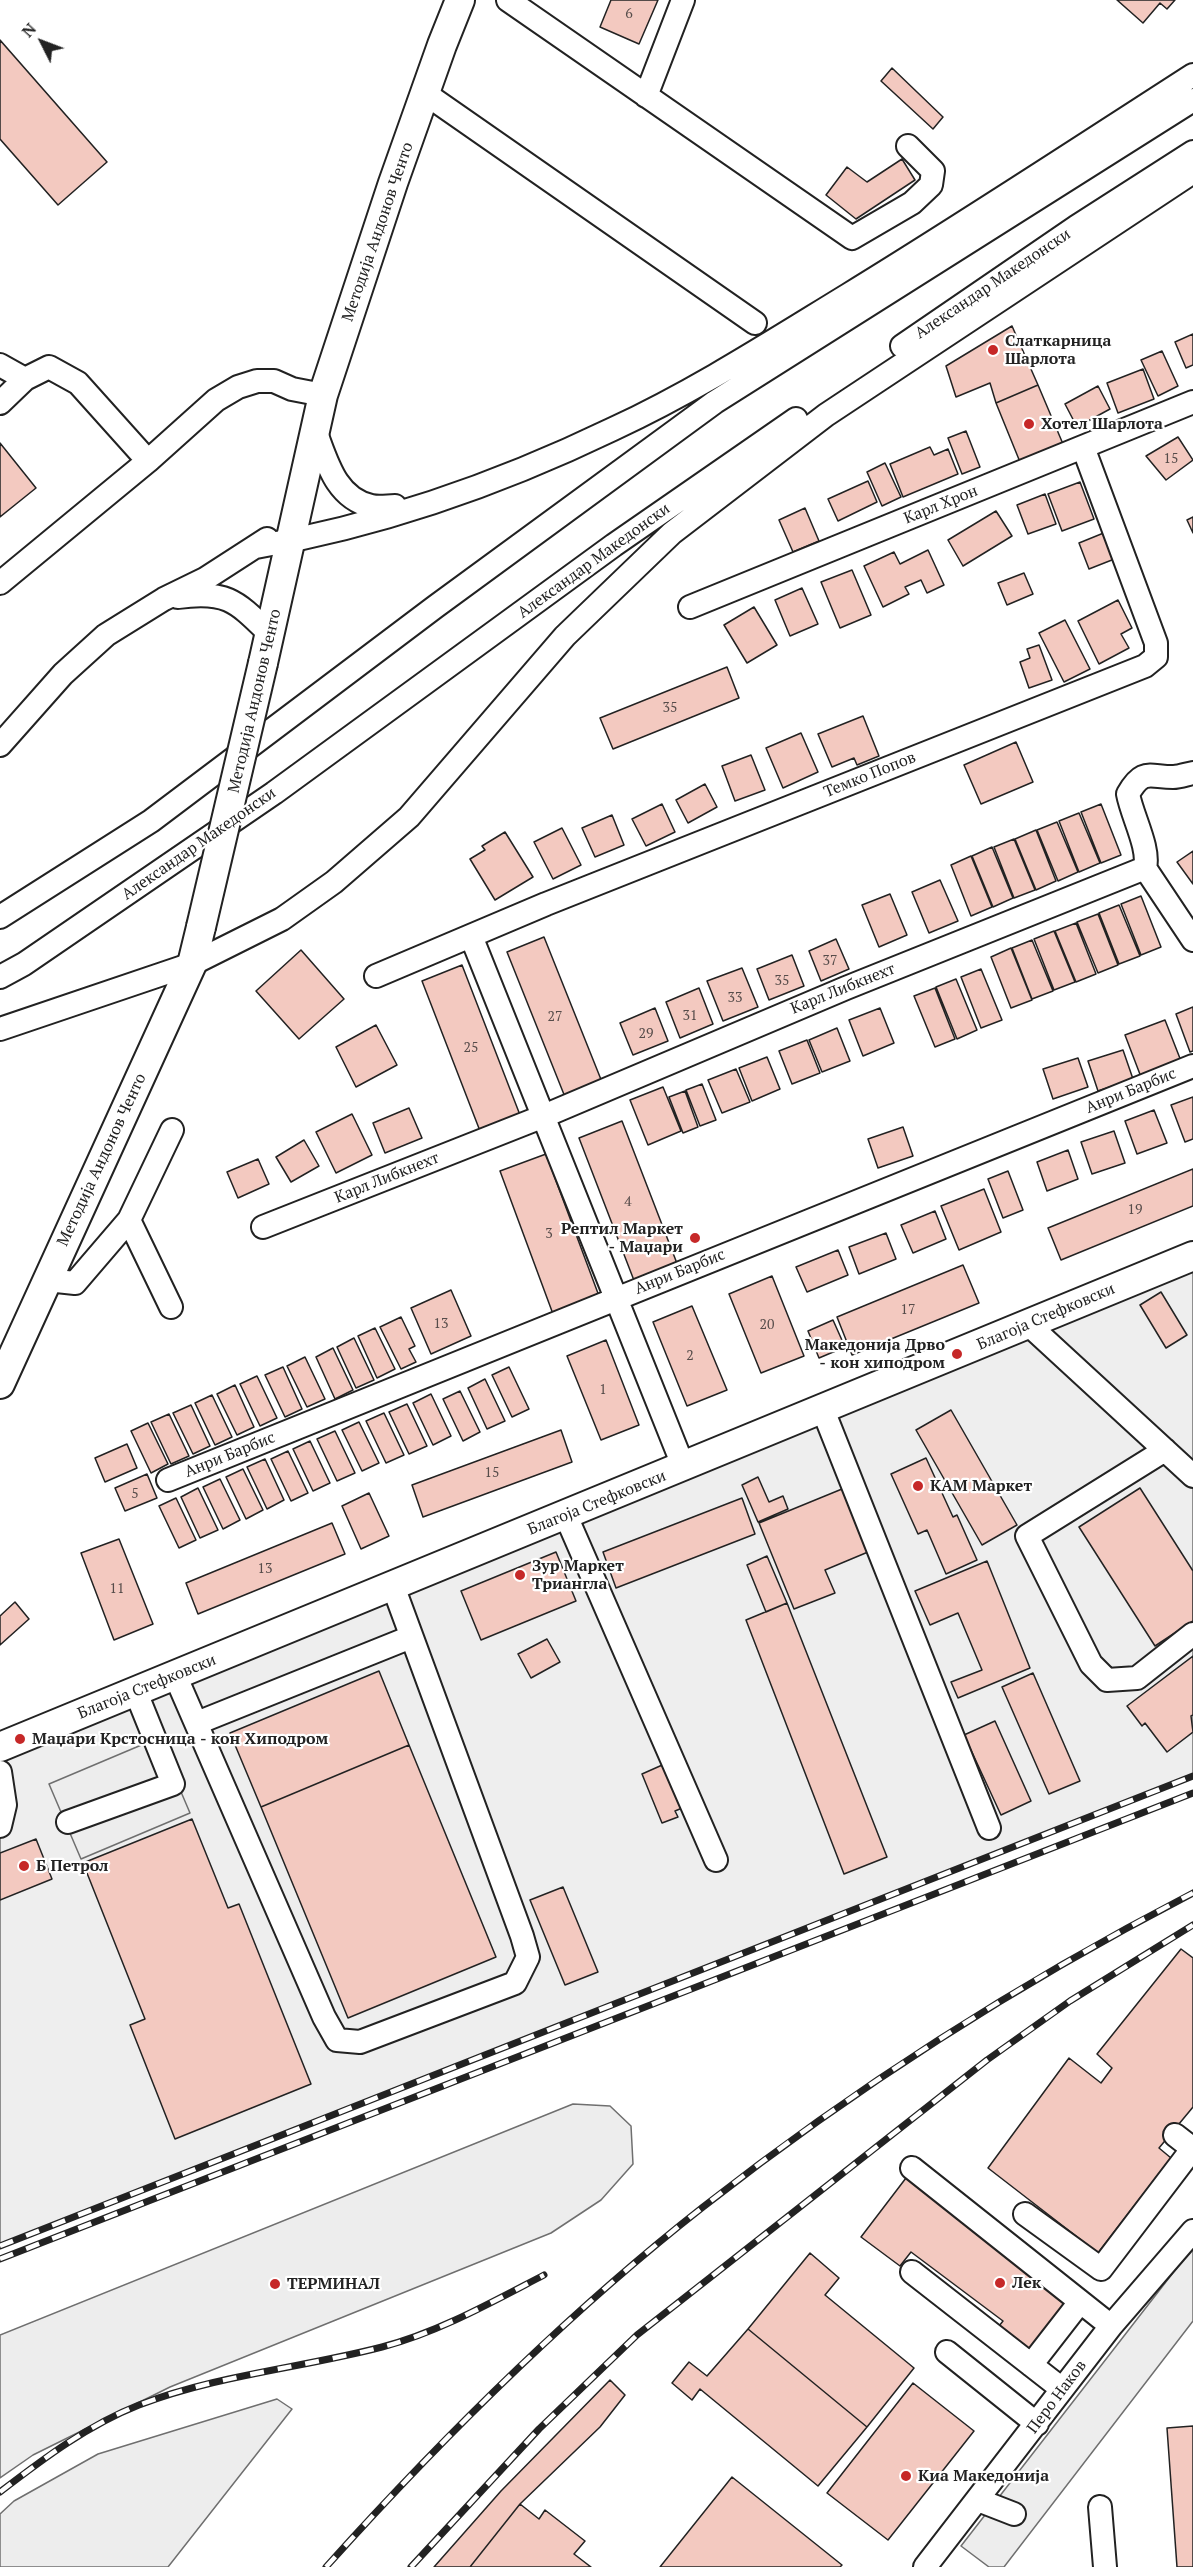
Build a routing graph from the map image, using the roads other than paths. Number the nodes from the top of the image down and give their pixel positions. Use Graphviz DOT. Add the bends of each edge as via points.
graph roads {
  1 [pos="460,0"];
  2 [pos="508,0"];
  3 [pos="683,0"];
  4 [pos="1193,75"];
  5 [pos="426,94"];
  6 [pos="646,96"];
  7 [pos="1193,100"];
  8 [pos="908,146"];
  9 [pos="1193,152"];
  10 [pos="1193,172"];
  11 [pos="755,324"];
  12 [pos="0,365"];
  13 [pos="25,379"];
  14 [pos="323,395"];
  15 [pos="1193,402"];
  16 [pos="0,403"];
  17 [pos="316,433"];
  18 [pos="1083,447"];
  19 [pos="148,461"];
  20 [pos="301,496"];
  21 [pos="418,506"];
  22 [pos="291,541"];
  23 [pos="256,547"];
  24 [pos="0,583"];
  25 [pos="164,598"];
  26 [pos="690,607"];
  27 [pos="271,634"];
  28 [pos="0,745"];
  29 [pos="1193,773"];
  30 [pos="1145,868"];
  31 [pos="0,917"];
  32 [pos="471,936"];
  33 [pos="1193,940"];
  34 [pos="192,964"];
  35 [pos="376,976"];
  36 [pos="0,977"];
  37 [pos="0,1029"];
  38 [pos="1193,1066"];
  39 [pos="544,1116"];
  40 [pos="172,1130"];
  41 [pos="129,1221"];
  42 [pos="263,1227"];
  43 [pos="1193,1256"];
  44 [pos="47,1280"];
  45 [pos="616,1297"];
  46 [pos="171,1306"];
  47 [pos="1029,1324"];
  48 [pos="0,1384"];
  49 [pos="823,1410"];
  50 [pos="1165,1450"];
  51 [pos="684,1468"];
  52 [pos="1193,1476"];
  53 [pos="168,1480"];
  54 [pos="566,1516"];
  55 [pos="393,1586"];
  56 [pos="1193,1634"];
  57 [pos="411,1637"];
  58 [pos="175,1675"];
  59 [pos="135,1690"];
  60 [pos="197,1723"];
  61 [pos="0,1747"];
  62 [pos="0,1772"];
  63 [pos="68,1822"];
  64 [pos="0,1826"];
  65 [pos="989,1828"];
  66 [pos="716,1860"];
  67 [pos="1188,2145"];
  68 [pos="912,2168"];
  69 [pos="1025,2214"];
  70 [pos="1193,2231"];
  71 [pos="912,2272"];
  72 [pos="1080,2302"];
  73 [pos="1111,2326"];
  74 [pos="946,2352"];
  75 [pos="1031,2365"];
  76 [pos="1062,2389"];
  77 [pos="1037,2424"];
  78 [pos="978,2500"];
  79 [pos="1100,2507"];
  80 [pos="1014,2514"];
  81 [pos="925,2567"];
  82 [pos="1105,2567"];
  1 -- 5 [label="main road, Методија Андонов Ченто"];
  2 -- 6 [label="street"];
  3 -- 6 [label="street"];
  4 -- 21 [label="street" via="896,266 728,368 614,429 519,470"];
  5 -- 11 [label="street"];
  5 -- 14 [label="main road, Методија Андонов Ченто"];
  6 -- 8 [label="street" via="852,238 912,203 931,185 933,171"];
  7 -- 31 [label="street" via="715,402 151,821"];
  9 -- 36 [label="street, Александар Македонски" via="1076,227 614,545 274,793"];
  10 -- 34 [label="street" via="826,415 672,533 565,636 409,817 334,882 282,919"];
  12 -- 13 [label="street"];
  13 -- 16 [label="street"];
  13 -- 19 [label="street" via="49,367 78,383"];
  14 -- 17 [label="main road, Методија Андонов Ченто"];
  14 -- 19 [label="street" via="274,381 238,387 216,400"];
  15 -- 18 [label="street, Карл Хрон"];
  17 -- 20 [label="main road, Методија Андонов Ченто"];
  17 -- 21 [label="street" via="337,484 354,498 371,506"];
  18 -- 26 [label="street, Карл Хрон"];
  18 -- 32 [label="street, Темко Попов" via="1156,643 1156,657 1145,666"];
  19 -- 24 [label="street"];
  20 -- 22 [label="main road, Методија Андонов Ченто"];
  20 -- 23 [label="street" via="279,530"];
  21 -- 22 [label="street"];
  22 -- 23 [label="street"];
  22 -- 27 [label="main road, Методија Андонов Ченто"];
  23 -- 25 [label="street" via="205,579"];
  25 -- 27 [label="street" via="196,594 232,600"];
  25 -- 28 [label="street" via="106,635 63,674"];
  27 -- 34 [label="main road, Методија Андонов Ченто, bridge"];
  29 -- 30 [label="street" via="1174,777 1154,774 1136,781 1128,794 1148,858"];
  30 -- 33 [label="street"];
  30 -- 39 [label="street, Карл Либкнехт" via="846,988"];
  32 -- 35 [label="street, Темко Попов"];
  32 -- 39 [label="street"];
  34 -- 37 [label="street"];
  34 -- 44 [label="main road, Методија Андонов Ченто"];
  38 -- 45 [label="street, Анри Барбис"];
  39 -- 42 [label="street, Карл Либкнехт"];
  39 -- 45 [label="street"];
  40 -- 41 [label="street"];
  41 -- 44 [label="street" via="75,1282"];
  41 -- 46 [label="street"];
  43 -- 47 [label="main road, Благоја Стефковски"];
  44 -- 48 [label="main road, Методија Андонов Ченто"];
  45 -- 51 [label="street"];
  45 -- 53 [label="street, Анри Барбис"];
  47 -- 49 [label="main road, Благоја Стефковски"];
  47 -- 50 [label="street"];
  49 -- 51 [label="main road, Благоја Стефковски"];
  49 -- 65 [label="street"];
  50 -- 52 [label="street"];
  50 -- 56 [label="street" via="1027,1536 1091,1664 1107,1680 1137,1678"];
  51 -- 54 [label="main road, Благоја Стефковски"];
  54 -- 55 [label="main road, Благоја Стефковски"];
  54 -- 66 [label="street"];
  55 -- 57 [label="street"];
  55 -- 58 [label="main road, Благоја Стефковски"];
  57 -- 60 [label="street"];
  57 -- 60 [label="street" via="522,1936 528,1958 515,1983 360,2042 338,2040 324,2017"];
  58 -- 59 [label="main road, Благоја Стефковски"];
  58 -- 60 [label="street"];
  59 -- 61 [label="main road, Благоја Стефковски"];
  59 -- 63 [label="street" via="173,1784"];
  62 -- 64 [label="street" via="5,1805"];
  67 -- 69 [label="street" via="1101,2269"];
  68 -- 72 [label="street"];
  70 -- 73 [label="street, Перо Наков"];
  71 -- 75 [label="street"];
  72 -- 73 [label="street"];
  72 -- 75 [label="street"];
  73 -- 76 [label="street, Перо Наков"];
  74 -- 77 [label="street"];
  75 -- 76 [label="street"];
  76 -- 77 [label="street, Перо Наков"];
  77 -- 78 [label="street, Перо Наков"];
  78 -- 80 [label="street"];
  78 -- 81 [label="street, Перо Наков"];
  79 -- 82 [label="street"];
}
